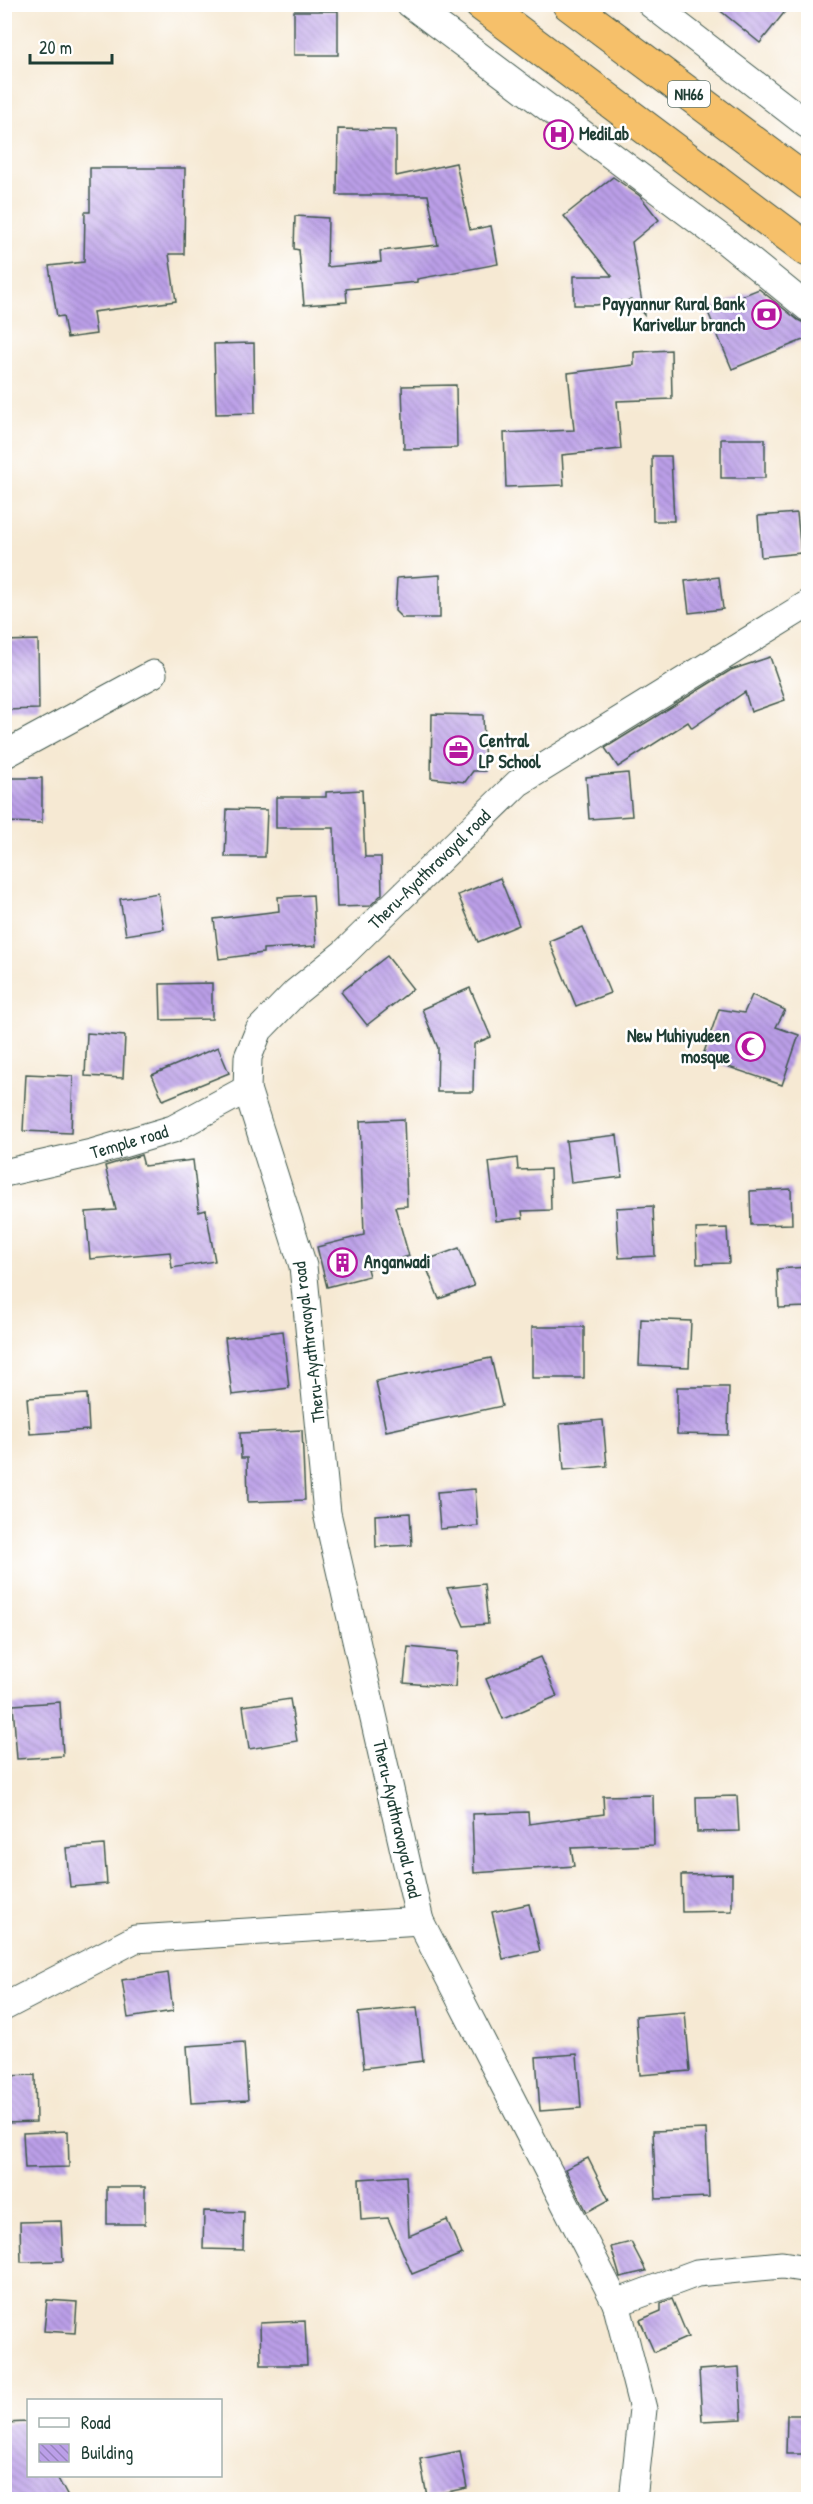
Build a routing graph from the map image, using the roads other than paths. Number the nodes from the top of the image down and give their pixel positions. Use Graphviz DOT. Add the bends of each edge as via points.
graph roads {
  1 [pos="410,4"];
  2 [pos="481,4"];
  3 [pos="569,4"];
  4 [pos="651,4"];
  5 [pos="808,125"];
  6 [pos="808,183"];
  7 [pos="808,250"];
  8 [pos="808,308"];
  9 [pos="808,604"];
  10 [pos="153,674"];
  11 [pos="4,755"];
  12 [pos="247,1089"];
  13 [pos="4,1173"];
  14 [pos="420,1920"];
  15 [pos="4,2007"];
  16 [pos="808,2269"];
  17 [pos="616,2303"];
  18 [pos="633,2499"];
  1 -- 8 [label="street" via="728,243"];
  2 -- 7 [label="highway"];
  3 -- 6 [label="highway, NH66"];
  4 -- 5 [label="street"];
  9 -- 12 [label="street, Theru-Ayathravayal road" via="518,783 259,1030 248,1057"];
  10 -- 11 [label="street"];
  12 -- 13 [label="street, Temple road" via="173,1129"];
  12 -- 14 [label="street, Theru-Ayathravayal road" via="303,1266 327,1513"];
  14 -- 15 [label="street, Theru-Ayathravayal road" via="135,1939"];
  14 -- 17 [label="street"];
  16 -- 17 [label="street" via="782,2265 697,2273"];
  17 -- 18 [label="street" via="643,2409"];
}
